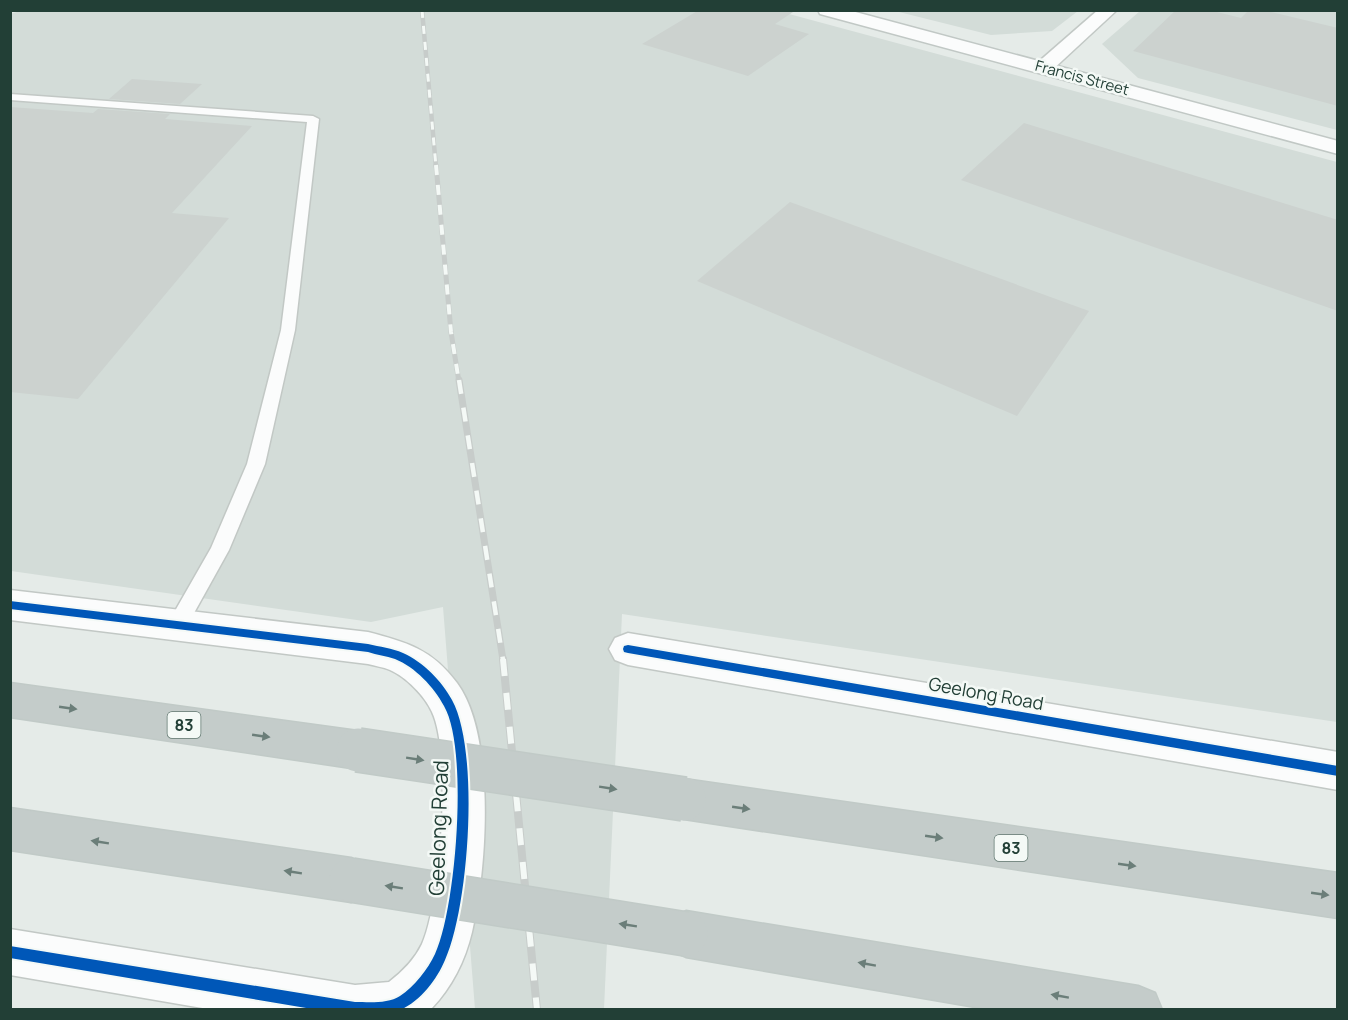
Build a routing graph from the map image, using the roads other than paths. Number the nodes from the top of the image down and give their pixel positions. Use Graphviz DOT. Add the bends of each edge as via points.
graph roads {
  1 [pos="826,10"];
  2 [pos="1109,10"];
  3 [pos="853,13"];
  4 [pos="1043,68"];
  5 [pos="10,97"];
  6 [pos="1338,147"];
  7 [pos="10,605"];
  8 [pos="177,625"];
  9 [pos="628,649"];
  10 [pos="10,700"];
  11 [pos="1338,771"];
  12 [pos="10,829"];
  13 [pos="1338,896"];
  14 [pos="10,952"];
  15 [pos="1138,1010"];
  1 -- 3 [label="street, Francis Street"];
  2 -- 4 [label="street"];
  3 -- 4 [label="street, Francis Street"];
  4 -- 6 [label="street, Francis Street"];
  5 -- 8 [label="lane" via="313,119 288,330 256,464 220,550"];
  7 -- 8 [label="street, Geelong Road"];
  8 -- 14 [label="street, Geelong Road" via="368,648 399,656 420,669 436,688 452,711 462,776 460,879 441,956 422,984 403,1002 355,1010"];
  9 -- 11 [label="street, Geelong Road"];
  10 -- 13 [label="highway, Geelong Road / 83, one-way, bridge"];
  15 -- 12 [label="highway, Geelong Road, one-way, bridge" via="351,880"];
}
